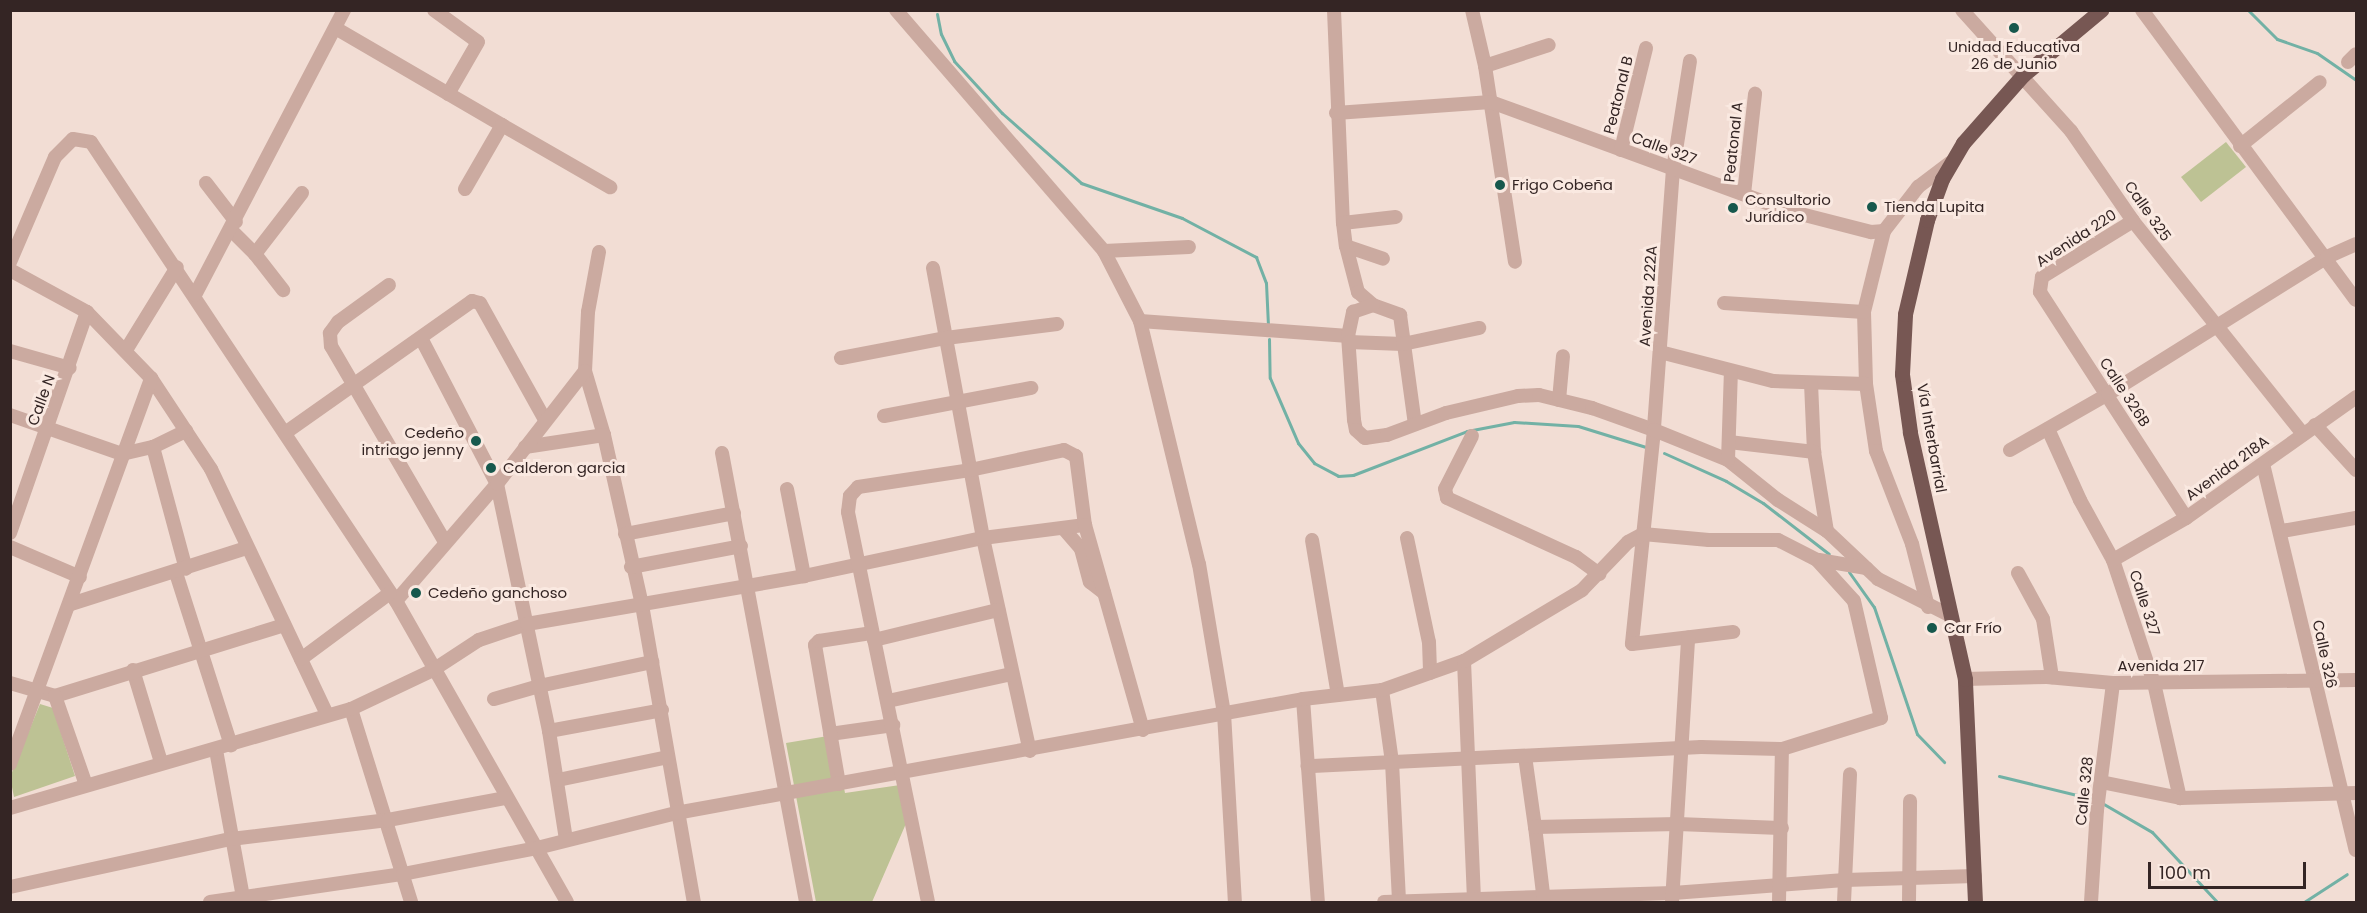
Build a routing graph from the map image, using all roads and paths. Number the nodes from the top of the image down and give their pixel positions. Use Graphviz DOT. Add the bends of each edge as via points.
graph roads {
  1 [pos="344,10"];
  2 [pos="434,10"];
  3 [pos="896,10"];
  4 [pos="1334,10"];
  5 [pos="1472,10"];
  6 [pos="1962,10"];
  7 [pos="2101,10"];
  8 [pos="2142,10"];
  9 [pos="337,29"];
  10 [pos="1549,45"];
  11 [pos="1646,48"];
  12 [pos="1690,61"];
  13 [pos="1485,66"];
  14 [pos="2023,75"];
  15 [pos="2320,82"];
  16 [pos="448,94"];
  17 [pos="1755,94"];
  18 [pos="1491,102"];
  19 [pos="1336,113"];
  20 [pos="502,125"];
  21 [pos="2240,146"];
  22 [pos="1621,150"];
  23 [pos="1950,163"];
  24 [pos="1673,169"];
  25 [pos="206,183"];
  26 [pos="610,187"];
  27 [pos="465,189"];
  28 [pos="302,193"];
  29 [pos="1744,194"];
  30 [pos="1396,217"];
  31 [pos="2133,221"];
  32 [pos="1342,223"];
  33 [pos="234,226"];
  34 [pos="1884,231"];
  35 [pos="2356,244"];
  36 [pos="1346,246"];
  37 [pos="1188,247"];
  38 [pos="1104,251"];
  39 [pos="599,252"];
  40 [pos="255,254"];
  41 [pos="2327,257"];
  42 [pos="1383,260"];
  43 [pos="10,262"];
  44 [pos="1515,262"];
  45 [pos="177,267"];
  46 [pos="933,268"];
  47 [pos="10,270"];
  48 [pos="2039,284"];
  49 [pos="389,285"];
  50 [pos="283,290"];
  51 [pos="195,295"];
  52 [pos="2356,300"];
  53 [pos="1724,303"];
  54 [pos="1373,305"];
  55 [pos="87,312"];
  56 [pos="1864,312"];
  57 [pos="1140,321"];
  58 [pos="1057,324"];
  59 [pos="2215,324"];
  60 [pos="1479,328"];
  61 [pos="946,338"];
  62 [pos="1348,339"];
  63 [pos="422,340"];
  64 [pos="1403,344"];
  65 [pos="126,350"];
  66 [pos="10,351"];
  67 [pos="1660,352"];
  68 [pos="1563,356"];
  69 [pos="841,358"];
  70 [pos="70,368"];
  71 [pos="585,371"];
  72 [pos="1731,371"];
  73 [pos="151,378"];
  74 [pos="1811,383"];
  75 [pos="1866,384"];
  76 [pos="351,386"];
  77 [pos="1031,388"];
  78 [pos="2108,394"];
  79 [pos="2356,397"];
  80 [pos="1559,400"];
  81 [pos="958,403"];
  82 [pos="10,416"];
  83 [pos="884,416"];
  84 [pos="545,420"];
  85 [pos="1415,424"];
  86 [pos="2315,425"];
  87 [pos="48,429"];
  88 [pos="2048,429"];
  89 [pos="1654,430"];
  90 [pos="186,431"];
  91 [pos="285,433"];
  92 [pos="2303,434"];
  93 [pos="604,435"];
  94 [pos="1472,436"];
  95 [pos="1729,442"];
  96 [pos="153,447"];
  97 [pos="525,447"];
  98 [pos="2010,450"];
  99 [pos="1814,452"];
  100 [pos="722,453"];
  101 [pos="122,454"];
  102 [pos="1728,460"];
  103 [pos="2263,464"];
  104 [pos="970,470"];
  105 [pos="2356,470"];
  106 [pos="497,484"];
  107 [pos="787,489"];
  108 [pos="734,513"];
  109 [pos="2186,518"];
  110 [pos="2356,518"];
  111 [pos="1085,525"];
  112 [pos="1063,528"];
  113 [pos="1827,531"];
  114 [pos="2282,531"];
  115 [pos="10,533"];
  116 [pos="625,534"];
  117 [pos="1644,534"];
  118 [pos="983,538"];
  119 [pos="1407,538"];
  120 [pos="1312,540"];
  121 [pos="445,542"];
  122 [pos="741,546"];
  123 [pos="10,547"];
  124 [pos="247,548"];
  125 [pos="1817,560"];
  126 [pos="2113,560"];
  127 [pos="859,565"];
  128 [pos="631,567"];
  129 [pos="1866,568"];
  130 [pos="181,571"];
  131 [pos="2018,573"];
  132 [pos="1599,574"];
  133 [pos="804,576"];
  134 [pos="80,577"];
  135 [pos="749,586"];
  136 [pos="1104,593"];
  137 [pos="393,597"];
  138 [pos="71,604"];
  139 [pos="642,605"];
  140 [pos="1928,607"];
  141 [pos="998,610"];
  142 [pos="1950,616"];
  143 [pos="526,624"];
  144 [pos="284,625"];
  145 [pos="1733,632"];
  146 [pos="1688,636"];
  147 [pos="873,637"];
  148 [pos="201,650"];
  149 [pos="301,659"];
  150 [pos="1464,661"];
  151 [pos="652,662"];
  152 [pos="133,670"];
  153 [pos="434,670"];
  154 [pos="1430,673"];
  155 [pos="1012,674"];
  156 [pos="2052,677"];
  157 [pos="1965,679"];
  158 [pos="2356,680"];
  159 [pos="2313,681"];
  160 [pos="10,683"];
  161 [pos="2113,683"];
  162 [pos="2154,683"];
  163 [pos="539,686"];
  164 [pos="1382,690"];
  165 [pos="36,692"];
  166 [pos="1338,695"];
  167 [pos="55,696"];
  168 [pos="494,699"];
  169 [pos="1303,699"];
  170 [pos="888,701"];
  171 [pos="351,709"];
  172 [pos="662,710"];
  173 [pos="1224,713"];
  174 [pos="327,714"];
  175 [pos="893,725"];
  176 [pos="1143,730"];
  177 [pos="549,731"];
  178 [pos="830,734"];
  179 [pos="231,745"];
  180 [pos="1684,748"];
  181 [pos="1782,749"];
  182 [pos="216,750"];
  183 [pos="1029,752"];
  184 [pos="1525,756"];
  185 [pos="668,757"];
  186 [pos="1466,759"];
  187 [pos="161,762"];
  188 [pos="1392,762"];
  189 [pos="10,764"];
  190 [pos="1307,766"];
  191 [pos="903,772"];
  192 [pos="1850,774"];
  193 [pos="558,780"];
  194 [pos="839,784"];
  195 [pos="2100,784"];
  196 [pos="86,785"];
  197 [pos="2350,794"];
  198 [pos="783,795"];
  199 [pos="507,798"];
  200 [pos="2180,798"];
  201 [pos="1910,801"];
  202 [pos="10,808"];
  203 [pos="676,813"];
  204 [pos="388,820"];
  205 [pos="1678,824"];
  206 [pos="1535,827"];
  207 [pos="1782,828"];
  208 [pos="231,839"];
  209 [pos="566,839"];
  210 [pos="537,848"];
  211 [pos="2356,850"];
  212 [pos="403,874"];
  213 [pos="1975,876"];
  214 [pos="1910,878"];
  215 [pos="1845,880"];
  216 [pos="1780,886"];
  217 [pos="10,887"];
  218 [pos="1673,898"];
  219 [pos="243,899"];
  220 [pos="1544,900"];
  221 [pos="1474,901"];
  222 [pos="1399,902"];
  223 [pos="210,903"];
  224 [pos="411,903"];
  225 [pos="567,903"];
  226 [pos="694,903"];
  227 [pos="806,903"];
  228 [pos="928,903"];
  229 [pos="1235,903"];
  230 [pos="1318,903"];
  231 [pos="1384,903"];
  232 [pos="1779,903"];
  233 [pos="1844,903"];
  234 [pos="1910,903"];
  235 [pos="1975,903"];
  236 [pos="2091,903"];
  1 -- 9 [label="street"];
  2 -- 16 [label="street" via="478,42"];
  3 -- 38 [label="street"];
  4 -- 19 [label="street"];
  5 -- 13 [label="street"];
  6 -- 14 [label="street, Calle 325"];
  7 -- 14 [label="main road, Vía Interbarrial"];
  8 -- 21 [label="street"];
  9 -- 16 [label="street"];
  9 -- 33 [label="street"];
  10 -- 13 [label="street"];
  11 -- 22 [label="street, Peatonal B"];
  12 -- 24 [label="street, Avenida 222A"];
  13 -- 18 [label="street"];
  14 -- 23 [label="main road, Vía Interbarrial" via="1978,123"];
  14 -- 31 [label="street, Calle 325" via="2096,162"];
  15 -- 21 [label="street"];
  16 -- 20 [label="street"];
  17 -- 29 [label="street, Peatonal A"];
  18 -- 19 [label="street, Calle 327"];
  18 -- 22 [label="street, Calle 327"];
  18 -- 44 [label="street"];
  19 -- 32 [label="street"];
  20 -- 26 [label="street"];
  20 -- 27 [label="street"];
  21 -- 41 [label="street"];
  22 -- 24 [label="street, Calle 327"];
  23 -- 34 [label="street" via="1918,187"];
  23 -- 142 [label="main road, Vía Interbarrial" via="1927,220 1911,279 1902,374 1910,432"];
  24 -- 29 [label="street, Calle 327"];
  24 -- 67 [label="street, Avenida 222A"];
  25 -- 33 [label="street"];
  28 -- 40 [label="street"];
  29 -- 34 [label="street, Calle 327" via="1833,223"];
  30 -- 32 [label="street"];
  31 -- 48 [label="street, Avenida 220" via="2042,277"];
  31 -- 59 [label="street, Calle 325"];
  32 -- 36 [label="street"];
  33 -- 40 [label="street"];
  33 -- 51 [label="street"];
  34 -- 56 [label="street"];
  35 -- 41 [label="street"];
  36 -- 42 [label="street"];
  36 -- 54 [label="street" via="1353,282"];
  37 -- 38 [label="street"];
  38 -- 57 [label="street"];
  39 -- 71 [label="street" via="588,312"];
  40 -- 50 [label="street"];
  41 -- 52 [label="street"];
  41 -- 59 [label="street"];
  43 -- 45 [label="street" via="55,157 73,139 91,141"];
  45 -- 51 [label="street"];
  45 -- 65 [label="street"];
  46 -- 61 [label="street"];
  47 -- 55 [label="street"];
  48 -- 78 [label="street, Calle 326B" via="2040,292"];
  49 -- 76 [label="street" via="338,322 330,333 331,346"];
  51 -- 91 [label="street"];
  53 -- 56 [label="street"];
  54 -- 62 [label="street" via="1353,312"];
  54 -- 64 [label="street" via="1401,315"];
  55 -- 65 [label="street"];
  55 -- 70 [label="street, Calle N"];
  56 -- 75 [label="street"];
  57 -- 62 [label="street"];
  57 -- 173 [label="street" via="1198,564"];
  58 -- 61 [label="street"];
  59 -- 78 [label="street"];
  59 -- 92 [label="street, Calle 325"];
  60 -- 64 [label="street"];
  61 -- 69 [label="street"];
  61 -- 81 [label="street"];
  62 -- 64 [label="street"];
  62 -- 85 [label="street" via="1356,430 1365,438 1374,439"];
  63 -- 76 [label="street"];
  63 -- 84 [label="street" via="472,301 480,303"];
  63 -- 106 [label="street"];
  64 -- 85 [label="street"];
  65 -- 73 [label="street"];
  66 -- 70 [label="street"];
  67 -- 72 [label="street"];
  67 -- 89 [label="street, Avenida 222A"];
  68 -- 80 [label="street"];
  70 -- 87 [label="street, Calle N"];
  71 -- 84 [label="street"];
  71 -- 93 [label="street"];
  72 -- 74 [label="street" via="1773,381"];
  72 -- 95 [label="street"];
  73 -- 90 [label="street"];
  73 -- 101 [label="street"];
  74 -- 75 [label="street"];
  74 -- 99 [label="street"];
  75 -- 140 [label="street" via="1876,451 1912,544"];
  76 -- 91 [label="street"];
  76 -- 121 [label="street"];
  77 -- 81 [label="street"];
  78 -- 88 [label="street"];
  78 -- 109 [label="street, Calle 326B"];
  79 -- 86 [label="street, Avenida 218A"];
  80 -- 85 [label="street" via="1518,396"];
  80 -- 89 [label="street"];
  81 -- 83 [label="street"];
  81 -- 104 [label="street"];
  82 -- 87 [label="street"];
  84 -- 97 [label="street"];
  86 -- 92 [label="street, Avenida 218A"];
  86 -- 105 [label="street"];
  87 -- 101 [label="street"];
  87 -- 115 [label="street, Calle N"];
  88 -- 98 [label="street"];
  88 -- 126 [label="street, Calle 327"];
  89 -- 102 [label="street"];
  89 -- 117 [label="street, Avenida 222A"];
  90 -- 96 [label="street"];
  90 -- 124 [label="street" via="211,469"];
  91 -- 137 [label="street"];
  92 -- 103 [label="street, Avenida 218A"];
  93 -- 97 [label="street"];
  93 -- 116 [label="street"];
  94 -- 132 [label="street" via="1445,489 1447,498 1576,557"];
  95 -- 99 [label="street"];
  95 -- 102 [label="street"];
  96 -- 101 [label="street"];
  96 -- 130 [label="street"];
  97 -- 106 [label="street"];
  99 -- 113 [label="street"];
  100 -- 108 [label="street"];
  101 -- 134 [label="street"];
  102 -- 113 [label="street" via="1778,500"];
  103 -- 109 [label="street, Avenida 218A"];
  103 -- 114 [label="street, Calle 326"];
  104 -- 111 [label="street" via="1070,452 1076,456 1080,475"];
  104 -- 118 [label="street"];
  104 -- 127 [label="street" via="858,487 850,496 848,512"];
  106 -- 121 [label="street"];
  106 -- 143 [label="street"];
  107 -- 133 [label="street"];
  108 -- 116 [label="street"];
  108 -- 122 [label="street"];
  109 -- 126 [label="street, Avenida 218A"];
  110 -- 114 [label="street"];
  111 -- 112 [label="street"];
  111 -- 136 [label="street"];
  112 -- 118 [label="street"];
  112 -- 136 [label="street" via="1081,549 1090,582"];
  113 -- 129 [label="street"];
  114 -- 159 [label="street, Calle 326"];
  116 -- 128 [label="street"];
  117 -- 125 [label="street" via="1709,540 1778,540"];
  117 -- 132 [label="street" via="1628,542"];
  117 -- 146 [label="street, Avenida 222A" via="1632,644"];
  118 -- 127 [label="street"];
  118 -- 141 [label="street"];
  119 -- 154 [label="street" via="1429,642"];
  120 -- 166 [label="street"];
  121 -- 137 [label="street"];
  122 -- 128 [label="street"];
  122 -- 135 [label="street"];
  123 -- 134 [label="street"];
  124 -- 130 [label="street"];
  124 -- 144 [label="street"];
  125 -- 129 [label="street"];
  125 -- 181 [label="street" via="1854,601 1881,718"];
  126 -- 162 [label="street, Calle 327"];
  127 -- 133 [label="street"];
  127 -- 147 [label="street"];
  128 -- 139 [label="street"];
  129 -- 140 [label="street" via="1894,590"];
  130 -- 138 [label="street"];
  130 -- 148 [label="street"];
  131 -- 156 [label="street" via="2043,620"];
  132 -- 150 [label="street" via="1582,590"];
  133 -- 135 [label="street"];
  134 -- 138 [label="street"];
  135 -- 139 [label="street"];
  135 -- 198 [label="street"];
  136 -- 176 [label="street"];
  137 -- 149 [label="street"];
  137 -- 153 [label="street"];
  138 -- 165 [label="street"];
  139 -- 143 [label="street"];
  139 -- 151 [label="street"];
  140 -- 142 [label="street"];
  141 -- 147 [label="street"];
  141 -- 155 [label="street"];
  142 -- 157 [label="main road, Vía Interbarrial"];
  143 -- 153 [label="street" via="479,640"];
  143 -- 163 [label="street"];
  144 -- 148 [label="street"];
  144 -- 149 [label="street"];
  145 -- 146 [label="street"];
  146 -- 180 [label="street"];
  147 -- 170 [label="street"];
  147 -- 178 [label="street" via="819,641 815,645"];
  148 -- 152 [label="street"];
  148 -- 179 [label="street"];
  149 -- 174 [label="street"];
  150 -- 154 [label="street"];
  150 -- 186 [label="street"];
  151 -- 163 [label="street"];
  151 -- 172 [label="street"];
  152 -- 167 [label="street"];
  152 -- 187 [label="street"];
  153 -- 171 [label="street"];
  153 -- 199 [label="street"];
  154 -- 164 [label="street"];
  155 -- 170 [label="street"];
  155 -- 183 [label="street"];
  156 -- 157 [label="street, Avenida 217"];
  156 -- 161 [label="street, Avenida 217"];
  157 -- 213 [label="main road, Vía Interbarrial"];
  158 -- 159 [label="street, Avenida 217"];
  159 -- 162 [label="street, Avenida 217"];
  159 -- 197 [label="street, Calle 326"];
  160 -- 165 [label="street"];
  161 -- 162 [label="street, Avenida 217"];
  161 -- 195 [label="street, Calle 328"];
  162 -- 200 [label="street, Calle 327"];
  163 -- 168 [label="street"];
  163 -- 177 [label="street"];
  164 -- 166 [label="street"];
  164 -- 188 [label="street"];
  165 -- 167 [label="street"];
  165 -- 189 [label="street"];
  166 -- 169 [label="street"];
  167 -- 196 [label="street"];
  169 -- 173 [label="street"];
  169 -- 190 [label="street"];
  170 -- 175 [label="street"];
  171 -- 174 [label="street"];
  171 -- 204 [label="street"];
  172 -- 177 [label="street"];
  172 -- 185 [label="street"];
  173 -- 176 [label="street"];
  173 -- 229 [label="street"];
  174 -- 179 [label="street"];
  175 -- 178 [label="street"];
  175 -- 191 [label="street"];
  176 -- 183 [label="street"];
  177 -- 193 [label="street"];
  178 -- 194 [label="street"];
  179 -- 182 [label="street"];
  180 -- 181 [label="street"];
  180 -- 184 [label="street"];
  180 -- 205 [label="street"];
  181 -- 207 [label="street"];
  182 -- 187 [label="street"];
  182 -- 208 [label="street"];
  183 -- 191 [label="street"];
  184 -- 186 [label="street"];
  184 -- 206 [label="street"];
  185 -- 193 [label="street"];
  185 -- 203 [label="street"];
  186 -- 188 [label="street"];
  186 -- 221 [label="street"];
  187 -- 196 [label="street"];
  188 -- 190 [label="street"];
  188 -- 222 [label="street"];
  190 -- 230 [label="street"];
  191 -- 194 [label="street"];
  191 -- 228 [label="street"];
  192 -- 215 [label="street"];
  193 -- 209 [label="street"];
  194 -- 198 [label="street"];
  195 -- 200 [label="street"];
  195 -- 236 [label="street, Calle 328"];
  196 -- 202 [label="street"];
  197 -- 200 [label="street"];
  197 -- 211 [label="street, Calle 326"];
  198 -- 203 [label="street"];
  198 -- 227 [label="street"];
  199 -- 204 [label="street"];
  199 -- 210 [label="street"];
  201 -- 214 [label="street"];
  203 -- 209 [label="street"];
  203 -- 226 [label="street"];
  204 -- 208 [label="street"];
  204 -- 212 [label="street"];
  205 -- 206 [label="street"];
  205 -- 207 [label="street"];
  205 -- 218 [label="street"];
  206 -- 220 [label="street"];
  207 -- 216 [label="street"];
  208 -- 217 [label="street"];
  208 -- 219 [label="street"];
  209 -- 210 [label="street"];
  210 -- 212 [label="street"];
  210 -- 225 [label="street"];
  212 -- 219 [label="street"];
  212 -- 224 [label="street"];
  213 -- 214 [label="street"];
  213 -- 235 [label="main road, Vía Interbarrial"];
  214 -- 215 [label="street"];
  214 -- 234 [label="street"];
  215 -- 216 [label="street"];
  215 -- 233 [label="street"];
  216 -- 218 [label="street"];
  216 -- 232 [label="street"];
  218 -- 220 [label="street"];
  219 -- 223 [label="street"];
  220 -- 221 [label="street"];
  221 -- 222 [label="street"];
  222 -- 231 [label="street"];
}
